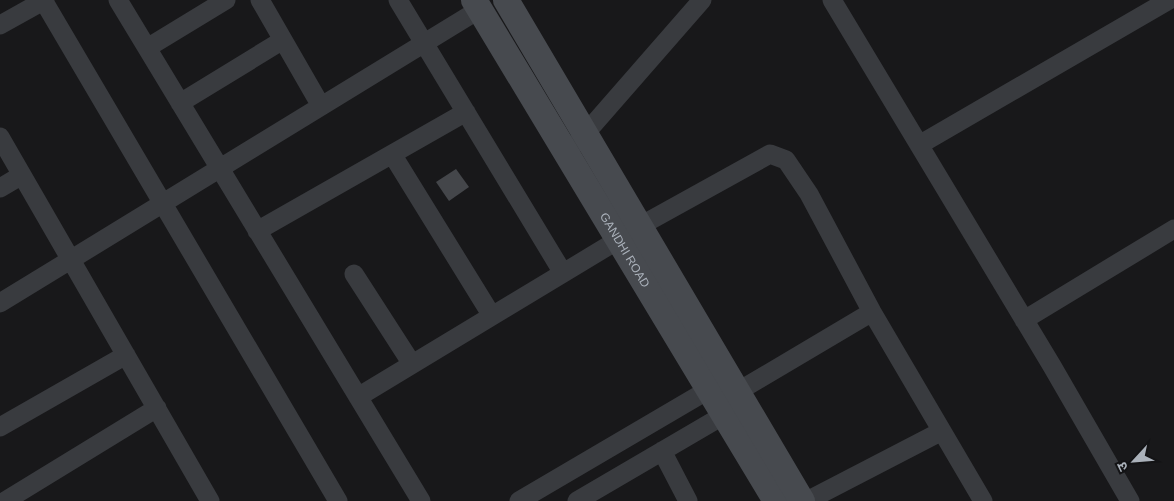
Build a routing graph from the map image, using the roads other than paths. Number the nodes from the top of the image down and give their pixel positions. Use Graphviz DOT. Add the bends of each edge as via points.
graph roads {
  1 [pos="43,0"];
  2 [pos="118,0"];
  3 [pos="226,0"];
  4 [pos="260,0"];
  5 [pos="398,0"];
  6 [pos="506,0"];
  7 [pos="702,0"];
  8 [pos="832,0"];
  9 [pos="1169,0"];
  10 [pos="477,5"];
  11 [pos="0,26"];
  12 [pos="283,40"];
  13 [pos="424,43"];
  14 [pos="147,48"];
  15 [pos="180,103"];
  16 [pos="321,106"];
  17 [pos="466,112"];
  18 [pos="586,134"];
  19 [pos="0,137"];
  20 [pos="919,145"];
  21 [pos="392,154"];
  22 [pos="566,154"];
  23 [pos="220,168"];
  24 [pos="22,174"];
  25 [pos="0,188"];
  26 [pos="163,203"];
  27 [pos="640,226"];
  28 [pos="1174,229"];
  29 [pos="257,231"];
  30 [pos="618,240"];
  31 [pos="71,260"];
  32 [pos="562,273"];
  33 [pos="354,274"];
  34 [pos="0,303"];
  35 [pos="872,312"];
  36 [pos="492,316"];
  37 [pos="1024,320"];
  38 [pos="126,355"];
  39 [pos="412,364"];
  40 [pos="708,390"];
  41 [pos="737,392"];
  42 [pos="358,397"];
  43 [pos="157,408"];
  44 [pos="724,415"];
  45 [pos="0,427"];
  46 [pos="942,430"];
  47 [pos="662,451"];
  48 [pos="5,501"];
  49 [pos="210,501"];
  50 [pos="338,501"];
  51 [pos="421,501"];
  52 [pos="519,501"];
  53 [pos="577,501"];
  54 [pos="688,501"];
  55 [pos="776,501"];
  56 [pos="802,501"];
  57 [pos="807,501"];
  58 [pos="983,501"];
  59 [pos="1130,501"];
  1 -- 11 [label="street"];
  1 -- 26 [label="street"];
  2 -- 14 [label="street"];
  3 -- 14 [label="street"];
  4 -- 12 [label="street"];
  5 -- 13 [label="street"];
  6 -- 18 [label="main road, GANDHI ROAD"];
  7 -- 18 [label="street"];
  8 -- 20 [label="street"];
  9 -- 20 [label="street"];
  10 -- 13 [label="street"];
  10 -- 22 [label="main road, GANDHI ROAD"];
  12 -- 15 [label="street"];
  12 -- 16 [label="street"];
  13 -- 16 [label="street"];
  13 -- 17 [label="street"];
  14 -- 15 [label="street"];
  15 -- 23 [label="street"];
  16 -- 23 [label="street"];
  17 -- 21 [label="street"];
  17 -- 32 [label="street"];
  18 -- 22 [label="street"];
  18 -- 27 [label="main road, GANDHI ROAD"];
  19 -- 24 [label="street"];
  20 -- 37 [label="street"];
  21 -- 29 [label="street"];
  21 -- 36 [label="street"];
  22 -- 30 [label="main road, GANDHI ROAD"];
  23 -- 26 [label="street"];
  23 -- 29 [label="street"];
  24 -- 25 [label="street"];
  24 -- 31 [label="street"];
  26 -- 31 [label="street"];
  26 -- 50 [label="street"];
  27 -- 35 [label="street" via="770,154 786,160 809,194"];
  27 -- 41 [label="main road, GANDHI ROAD"];
  28 -- 37 [label="street"];
  29 -- 42 [label="street"];
  30 -- 32 [label="street"];
  30 -- 40 [label="main road, GANDHI ROAD"];
  31 -- 34 [label="street"];
  31 -- 38 [label="street"];
  32 -- 36 [label="street"];
  33 -- 39 [label="street"];
  35 -- 41 [label="street"];
  35 -- 46 [label="street"];
  36 -- 39 [label="street"];
  37 -- 59 [label="street"];
  38 -- 43 [label="street"];
  38 -- 45 [label="street"];
  39 -- 42 [label="street"];
  40 -- 44 [label="main road, GANDHI ROAD"];
  40 -- 52 [label="street"];
  41 -- 56 [label="main road, GANDHI ROAD"];
  42 -- 51 [label="street"];
  43 -- 48 [label="street"];
  43 -- 49 [label="street"];
  44 -- 47 [label="street"];
  44 -- 55 [label="main road, GANDHI ROAD"];
  46 -- 57 [label="street"];
  46 -- 58 [label="street"];
  47 -- 53 [label="street"];
  47 -- 54 [label="street"];
}
